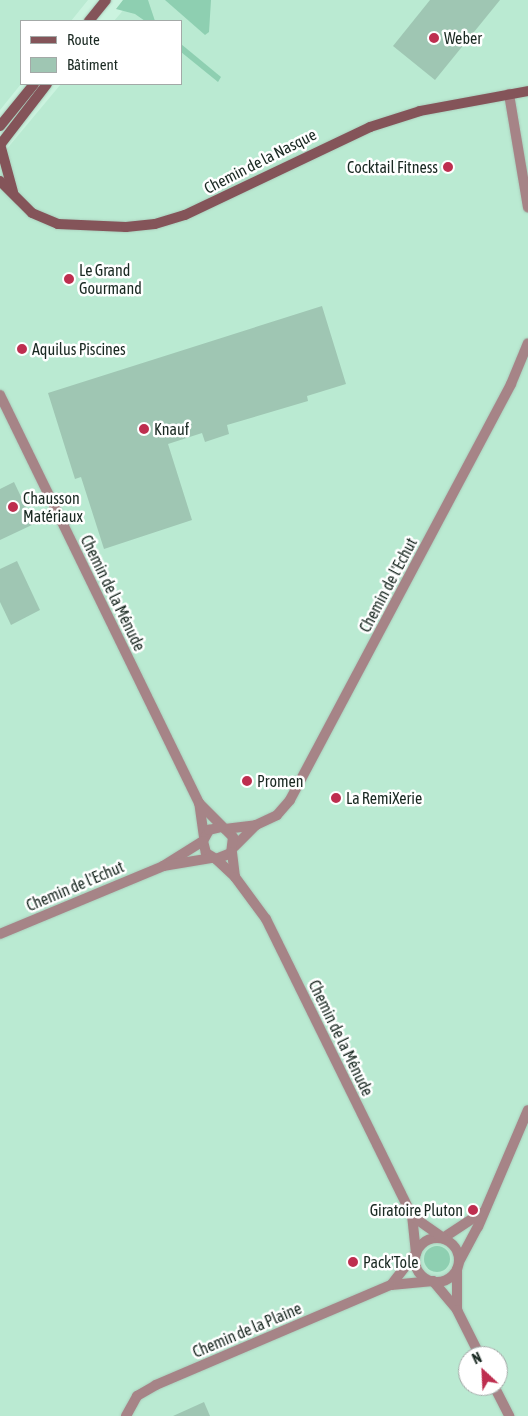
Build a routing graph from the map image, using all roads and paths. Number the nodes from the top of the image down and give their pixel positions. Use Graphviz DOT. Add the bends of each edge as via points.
graph roads {
  1 [pos="106,0"];
  2 [pos="91,20"];
  3 [pos="33,85"];
  4 [pos="46,85"];
  5 [pos="528,91"];
  6 [pos="509,94"];
  7 [pos="0,126"];
  8 [pos="0,144"];
  9 [pos="0,181"];
  10 [pos="13,193"];
  11 [pos="528,207"];
  12 [pos="528,343"];
  13 [pos="0,395"];
  14 [pos="199,803"];
  15 [pos="256,825"];
  16 [pos="223,828"];
  17 [pos="203,839"];
  18 [pos="233,850"];
  19 [pos="214,858"];
  20 [pos="163,866"];
  21 [pos="235,877"];
  22 [pos="0,934"];
  23 [pos="528,1110"];
  24 [pos="482,1213"];
  25 [pos="412,1216"];
  26 [pos="443,1238"];
  27 [pos="416,1253"];
  28 [pos="458,1265"];
  29 [pos="433,1281"];
  30 [pos="391,1285"];
  31 [pos="458,1310"];
  32 [pos="475,1346"];
  33 [pos="499,1396"];
  34 [pos="126,1416"];
  35 [pos="509,1416"];
  1 -- 2 [label="street"];
  3 -- 7 [label="street"];
  4 -- 8 [label="street"];
  5 -- 6 [label="street, Chemin de la Nasque"];
  6 -- 10 [label="street, Chemin de la Nasque" via="420,111 370,127 185,215 155,224 126,227 58,224 32,213"];
  6 -- 11 [label="street"];
  8 -- 10 [label="street, Chemin de la Nasque"];
  9 -- 10 [label="street, Chemin de la Nasque"];
  12 -- 15 [label="street, Chemin de l'Echut" via="506,392 290,800 277,815"];
  13 -- 14 [label="street, Chemin de la Ménude"];
  14 -- 16 [label="street, Chemin de la Ménude"];
  14 -- 17 [label="street, Chemin de la Ménude"];
  15 -- 16 [label="street, Chemin de l'Echut"];
  15 -- 18 [label="street, Chemin de l'Echut"];
  16 -- 17 [label="street" via="209,830"];
  16 -- 18 [label="street" via="233,837"];
  17 -- 19 [label="street" via="206,853"];
  17 -- 20 [label="street, Chemin de l'Echut"];
  18 -- 19 [label="street"];
  18 -- 21 [label="street, Chemin de la Ménude"];
  19 -- 20 [label="street, Chemin de l'Echut"];
  19 -- 21 [label="street, Chemin de la Ménude"];
  20 -- 22 [label="street, Chemin de l'Echut"];
  21 -- 25 [label="street, Chemin de la Ménude" via="269,925"];
  23 -- 24 [label="street"];
  24 -- 26 [label="street"];
  24 -- 28 [label="street"];
  25 -- 26 [label="street, Chemin de la Ménude"];
  25 -- 27 [label="street, Chemin de la Ménude"];
  26 -- 27 [label="street" via="428,1240"];
  26 -- 28 [label="street" via="455,1247"];
  27 -- 29 [label="street" via="418,1270"];
  27 -- 30 [label="street, Chemin de la Plaine"];
  28 -- 29 [label="street" via="446,1280"];
  28 -- 31 [label="street"];
  29 -- 30 [label="street, Chemin de la Plaine"];
  29 -- 31 [label="street"];
  30 -- 34 [label="street, Chemin de la Plaine" via="156,1385 137,1396"];
  31 -- 32 [label="street"];
  33 -- 35 [label="street"];
}
